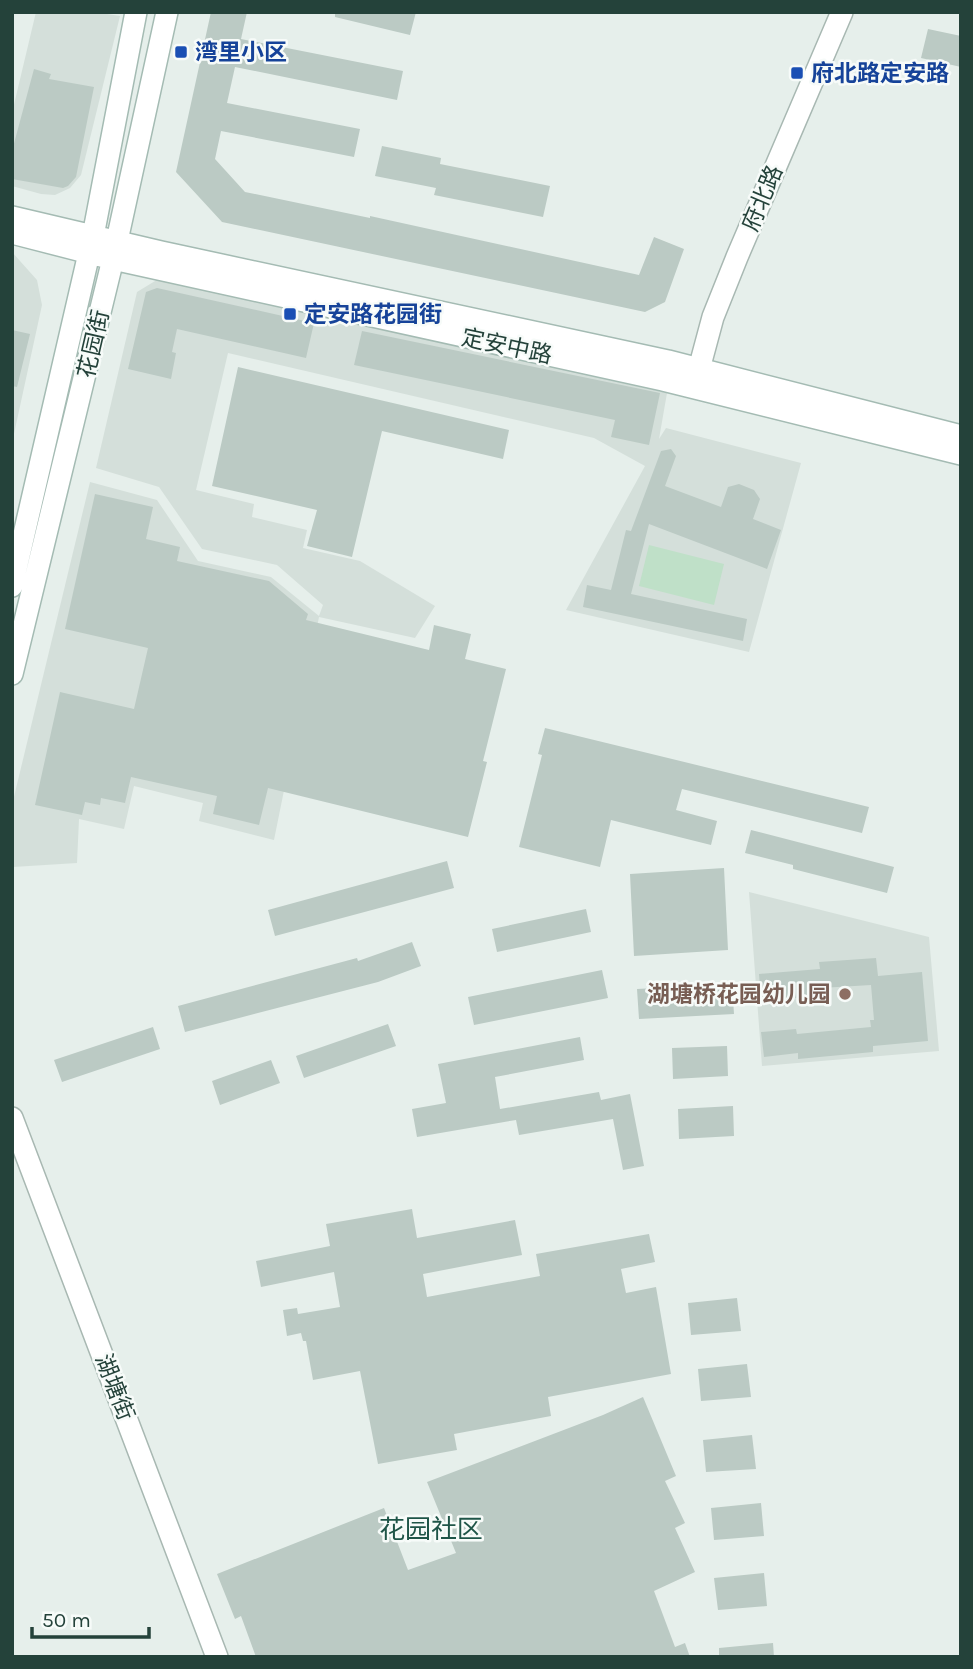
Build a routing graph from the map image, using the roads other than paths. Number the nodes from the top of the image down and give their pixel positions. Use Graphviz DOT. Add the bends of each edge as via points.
graph roads {
  1 [pos="136,12"];
  2 [pos="167,12"];
  3 [pos="842,12"];
  4 [pos="12,217"];
  5 [pos="12,233"];
  6 [pos="91,245"];
  7 [pos="115,250"];
  8 [pos="697,379"];
  9 [pos="961,436"];
  10 [pos="961,454"];
  11 [pos="12,586"];
  12 [pos="12,674"];
  13 [pos="12,1118"];
  14 [pos="217,1657"];
  1 -- 6 [label="main road, 花园街"];
  2 -- 7 [label="main road, 花园街"];
  3 -- 8 [label="main road, 府北路" via="713,317"];
  4 -- 6 [label="main road, 定安中路"];
  5 -- 6 [label="main road, 定安中路"];
  6 -- 7 [label="main road, 定安中路"];
  6 -- 11 [label="main road, 花园街"];
  7 -- 8 [label="main road, 定安中路" via="174,255 668,361"];
  7 -- 12 [label="main road, 花园街"];
  8 -- 9 [label="main road, 定安中路"];
  8 -- 10 [label="main road, 定安中路"];
  13 -- 14 [label="main road, 湖塘街"];
}
